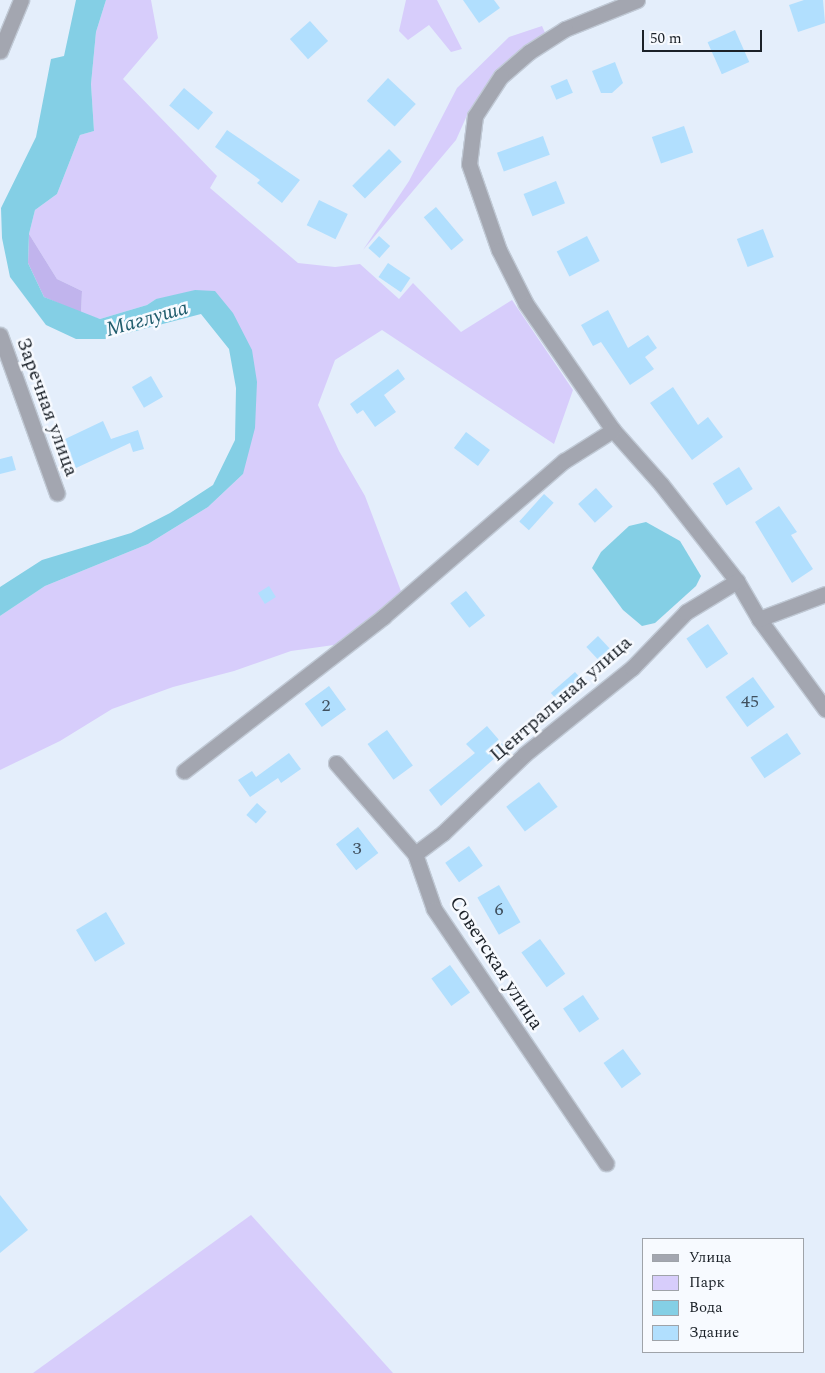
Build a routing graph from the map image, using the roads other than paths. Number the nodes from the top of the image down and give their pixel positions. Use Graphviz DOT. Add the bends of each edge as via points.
graph roads {
  1 [pos="21,0"];
  2 [pos="637,0"];
  3 [pos="0,51"];
  4 [pos="0,335"];
  5 [pos="613,430"];
  6 [pos="57,493"];
  7 [pos="736,581"];
  8 [pos="825,594"];
  9 [pos="759,619"];
  10 [pos="825,709"];
  11 [pos="336,763"];
  12 [pos="184,771"];
  13 [pos="415,854"];
  14 [pos="606,1163"];
  1 -- 3 [label="street"];
  2 -- 5 [label="street" via="565,29 529,52 501,76 475,116 468,164 499,250 526,304"];
  4 -- 6 [label="street, Заречная улица"];
  5 -- 7 [label="street" via="661,484"];
  5 -- 12 [label="street" via="564,461 404,599"];
  7 -- 9 [label="street"];
  7 -- 13 [label="street, Центральная улица" via="686,612 632,668 524,754 442,833"];
  8 -- 9 [label="street"];
  9 -- 10 [label="street"];
  11 -- 13 [label="street, Советская улица"];
  13 -- 14 [label="street, Советская улица" via="434,909"];
}
